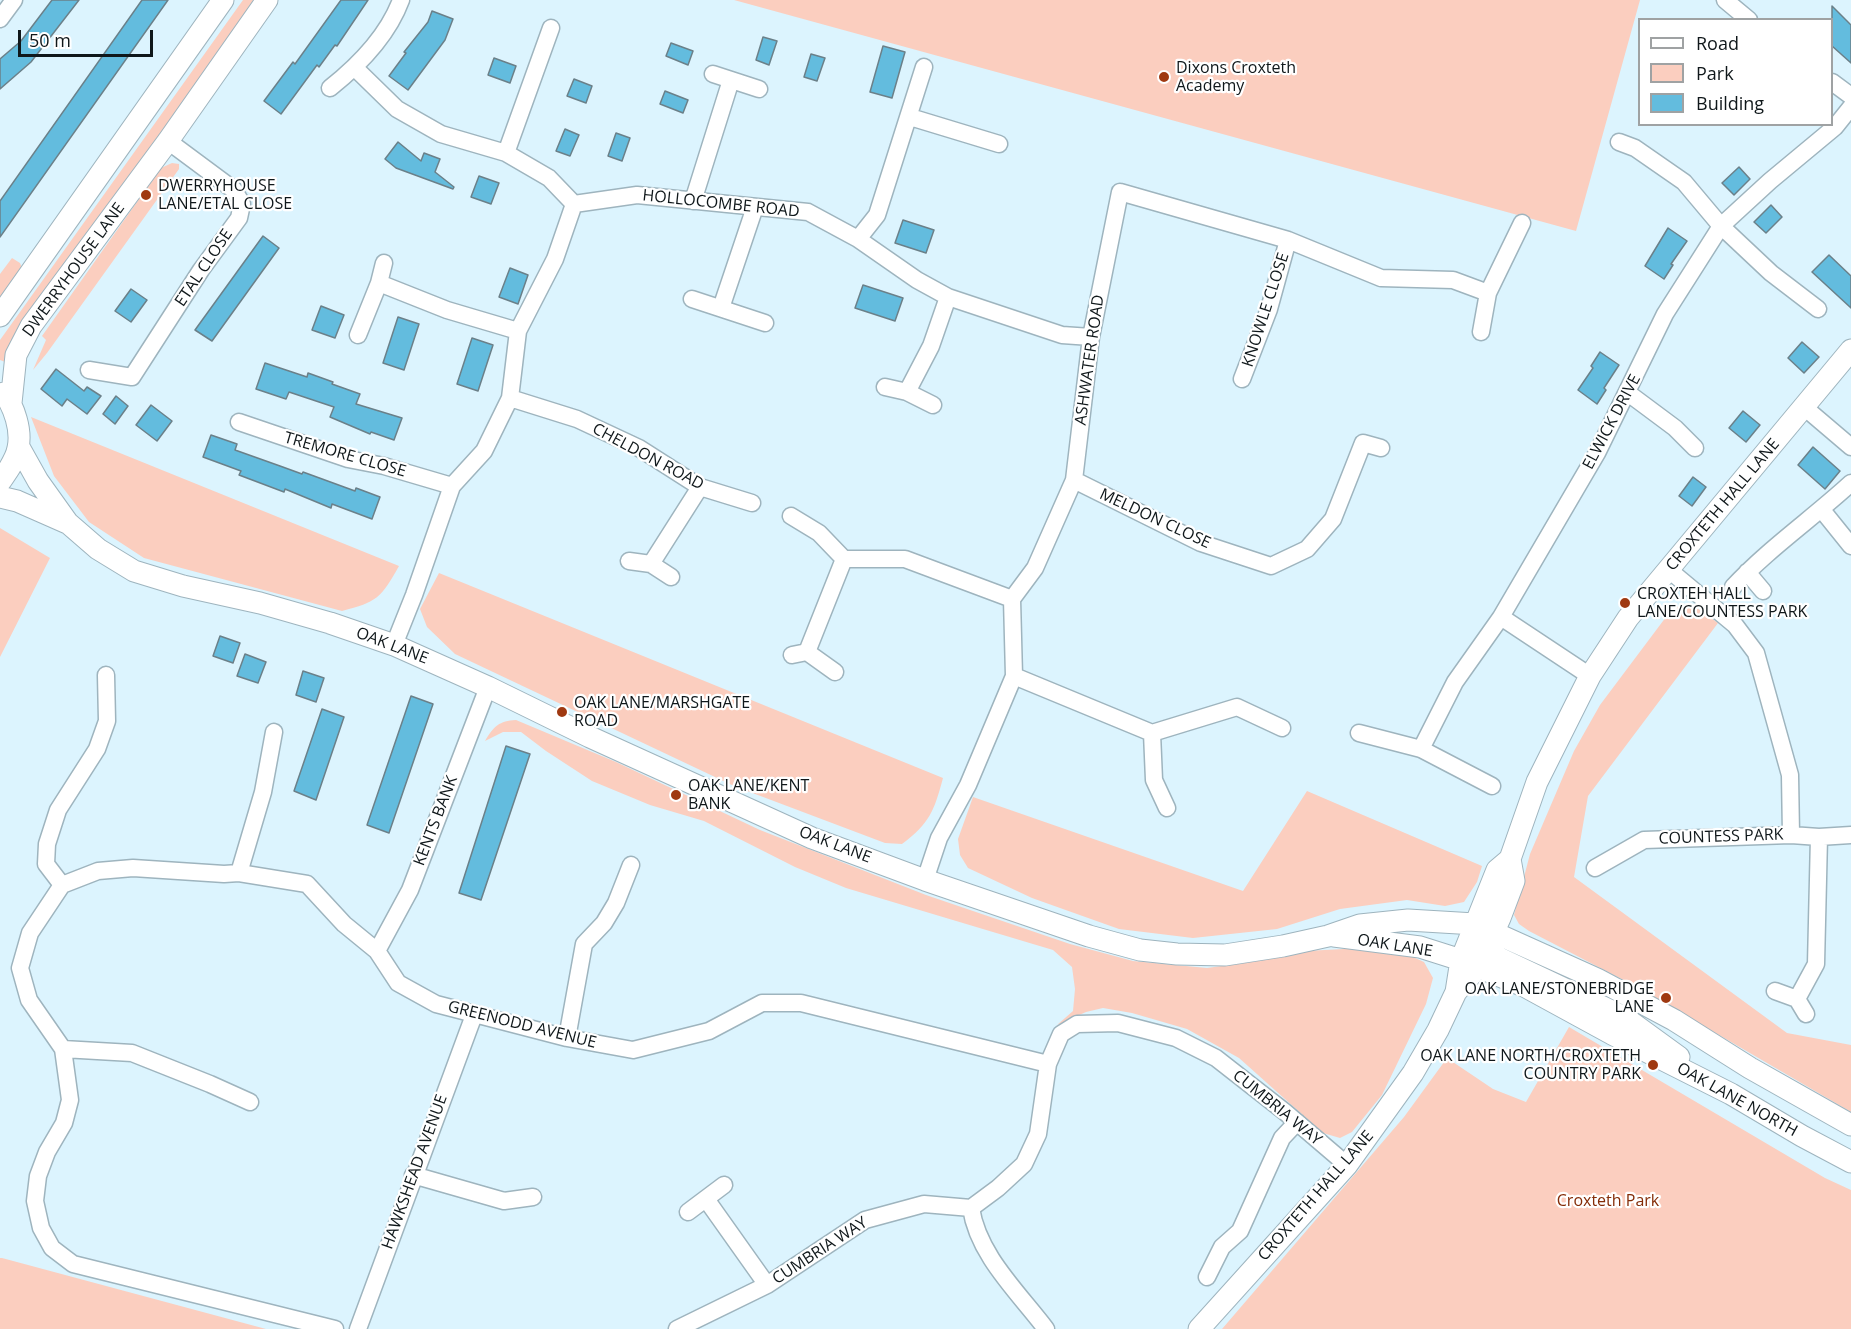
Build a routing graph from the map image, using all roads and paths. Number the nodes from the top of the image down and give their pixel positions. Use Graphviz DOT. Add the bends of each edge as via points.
graph roads {
  1 [pos="14,0"];
  2 [pos="223,0"];
  3 [pos="267,0"];
  4 [pos="401,0"];
  5 [pos="1725,0"];
  6 [pos="1747,18"];
  7 [pos="0,19"];
  8 [pos="551,28"];
  9 [pos="924,67"];
  10 [pos="355,68"];
  11 [pos="713,74"];
  12 [pos="730,80"];
  13 [pos="1833,83"];
  14 [pos="330,88"];
  15 [pos="759,89"];
  16 [pos="1851,96"];
  17 [pos="1851,107"];
  18 [pos="910,117"];
  19 [pos="168,141"];
  20 [pos="1619,142"];
  21 [pos="999,144"];
  22 [pos="507,153"];
  23 [pos="693,201"];
  24 [pos="574,204"];
  25 [pos="754,207"];
  26 [pos="1522,223"];
  27 [pos="1721,226"];
  28 [pos="858,239"];
  29 [pos="1288,240"];
  30 [pos="384,263"];
  31 [pos="379,284"];
  32 [pos="1488,293"];
  33 [pos="948,297"];
  34 [pos="692,299"];
  35 [pos="721,308"];
  36 [pos="1818,309"];
  37 [pos="0,315"];
  38 [pos="765,323"];
  39 [pos="518,331"];
  40 [pos="1481,332"];
  41 [pos="358,335"];
  42 [pos="1091,337"];
  43 [pos="1851,351"];
  44 [pos="89,370"];
  45 [pos="1242,379"];
  46 [pos="885,387"];
  47 [pos="907,392"];
  48 [pos="1628,393"];
  49 [pos="6,395"];
  50 [pos="510,398"];
  51 [pos="933,405"];
  52 [pos="1804,407"];
  53 [pos="239,422"];
  54 [pos="19,447"];
  55 [pos="1851,447"];
  56 [pos="1381,448"];
  57 [pos="1695,448"];
  58 [pos="1074,480"];
  59 [pos="0,482"];
  60 [pos="1851,483"];
  61 [pos="452,486"];
  62 [pos="700,487"];
  63 [pos="0,497"];
  64 [pos="752,503"];
  65 [pos="1822,510"];
  66 [pos="791,516"];
  67 [pos="68,523"];
  68 [pos="1851,546"];
  69 [pos="844,559"];
  70 [pos="629,561"];
  71 [pos="651,564"];
  72 [pos="1670,570"];
  73 [pos="1747,572"];
  74 [pos="671,577"];
  75 [pos="1733,587"];
  76 [pos="1763,591"];
  77 [pos="1012,599"];
  78 [pos="1501,617"];
  79 [pos="394,645"];
  80 [pos="835,672"];
  81 [pos="106,675"];
  82 [pos="1014,676"];
  83 [pos="1590,676"];
  84 [pos="488,687"];
  85 [pos="1282,728"];
  86 [pos="274,732"];
  87 [pos="1152,733"];
  88 [pos="1359,733"];
  89 [pos="1421,749"];
  90 [pos="1492,786"];
  91 [pos="1167,808"];
  92 [pos="1791,835"];
  93 [pos="1851,836"];
  94 [pos="1819,837"];
  95 [pos="631,865"];
  96 [pos="1595,868"];
  97 [pos="239,873"];
  98 [pos="925,880"];
  99 [pos="62,885"];
  100 [pos="1485,934"];
  101 [pos="1328,936"];
  102 [pos="377,951"];
  103 [pos="1470,964"];
  104 [pos="1775,991"];
  105 [pos="1797,999"];
  106 [pos="1806,1014"];
  107 [pos="474,1015"];
  108 [pos="567,1038"];
  109 [pos="63,1049"];
  110 [pos="1048,1064"];
  111 [pos="1731,1094"];
  112 [pos="250,1102"];
  113 [pos="1297,1122"];
  114 [pos="1851,1125"];
  115 [pos="1851,1161"];
  116 [pos="1347,1165"];
  117 [pos="413,1175"];
  118 [pos="724,1185"];
  119 [pos="533,1197"];
  120 [pos="705,1199"];
  121 [pos="971,1208"];
  122 [pos="688,1212"];
  123 [pos="1207,1277"];
  124 [pos="767,1285"];
  125 [pos="335,1329"];
  126 [pos="358,1329"];
  127 [pos="677,1329"];
  128 [pos="1046,1329"];
  129 [pos="1199,1329"];
  1 -- 7 [label="street"];
  2 -- 37 [label="street, DWERRYHOUSE LANE"];
  3 -- 19 [label="street, DWERRYHOUSE LANE"];
  4 -- 10 [label="street" via="395,16"];
  5 -- 6 [label="street"];
  8 -- 22 [label="street"];
  9 -- 18 [label="street"];
  10 -- 14 [label="street"];
  10 -- 22 [label="street" via="397,109 441,134"];
  11 -- 12 [label="street"];
  12 -- 15 [label="street"];
  12 -- 23 [label="street"];
  13 -- 16 [label="street"];
  17 -- 27 [label="street, ELWICK DRIVE" via="1835,127"];
  18 -- 21 [label="street"];
  18 -- 28 [label="street" via="877,215"];
  19 -- 44 [label="street, ETAL CLOSE" via="234,190 242,204 239,218 132,377"];
  19 -- 49 [label="street, DWERRYHOUSE LANE" via="31,326 16,355"];
  20 -- 27 [label="street" via="1635,148 1684,182"];
  22 -- 24 [label="street" via="549,178"];
  23 -- 24 [label="street, HOLLOCOMBE ROAD" via="637,195"];
  23 -- 25 [label="street, HOLLOCOMBE ROAD"];
  24 -- 39 [label="street" via="555,259"];
  25 -- 28 [label="street, HOLLOCOMBE ROAD" via="808,212"];
  25 -- 35 [label="street"];
  26 -- 32 [label="street"];
  27 -- 36 [label="street" via="1771,273"];
  27 -- 48 [label="street, ELWICK DRIVE" via="1665,314"];
  28 -- 33 [label="street, HOLLOCOMBE ROAD"];
  29 -- 32 [label="street, ASHWATER ROAD" via="1381,278 1453,280"];
  29 -- 42 [label="street, ASHWATER ROAD" via="1120,192"];
  29 -- 45 [label="street, KNOWLE CLOSE" via="1269,309"];
  30 -- 31 [label="street"];
  31 -- 39 [label="street"];
  31 -- 41 [label="street"];
  32 -- 40 [label="street"];
  33 -- 42 [label="street, HOLLOCOMBE ROAD" via="1062,335"];
  33 -- 47 [label="street" via="931,346"];
  34 -- 35 [label="street"];
  35 -- 38 [label="street"];
  39 -- 50 [label="street"];
  42 -- 58 [label="street, ASHWATER ROAD"];
  43 -- 52 [label="street, CROXTETH HALL LANE"];
  46 -- 47 [label="street"];
  47 -- 51 [label="street"];
  48 -- 57 [label="street"];
  48 -- 78 [label="street, ELWICK DRIVE"];
  49 -- 54 [label="street, DWERRYHOUSE LANE" via="17,423"];
  50 -- 61 [label="street" via="484,451"];
  50 -- 62 [label="street, CHELDON ROAD" via="587,424 639,448"];
  52 -- 55 [label="street"];
  52 -- 72 [label="street, CROXTETH HALL LANE"];
  53 -- 61 [label="street, TREMORE CLOSE" via="348,459"];
  54 -- 59 [label="street"];
  54 -- 67 [label="street, OAK LANE"];
  56 -- 58 [label="street, MELDON CLOSE" via="1363,443 1333,519 1307,549 1271,566 1201,543"];
  58 -- 77 [label="street, ASHWATER ROAD" via="1035,568"];
  60 -- 65 [label="street"];
  61 -- 79 [label="street"];
  62 -- 64 [label="street, CHELDON ROAD"];
  62 -- 71 [label="street"];
  63 -- 67 [label="street, OAK LANE"];
  65 -- 68 [label="street"];
  65 -- 73 [label="street"];
  66 -- 69 [label="street" via="819,533"];
  67 -- 79 [label="street, OAK LANE" via="98,549 134,571 260,603"];
  69 -- 77 [label="street" via="905,559"];
  69 -- 80 [label="street" via="800,653"];
  70 -- 71 [label="street"];
  71 -- 74 [label="street"];
  72 -- 83 [label="street, CROXTETH HALL LANE" via="1628,618"];
  72 -- 92 [label="street" via="1735,626 1756,653 1790,775"];
  73 -- 75 [label="street"];
  73 -- 76 [label="street"];
  77 -- 82 [label="street"];
  78 -- 83 [label="street"];
  78 -- 89 [label="street, ELWICK DRIVE" via="1455,682"];
  79 -- 84 [label="street, OAK LANE"];
  81 -- 99 [label="street" via="107,721 97,749 58,810 47,844 46,864"];
  82 -- 87 [label="street"];
  82 -- 98 [label="street" via="968,785 939,838"];
  83 -- 100 [label="street, CROXTETH HALL LANE" via="1537,782 1510,859 1497,870"];
  84 -- 98 [label="street, OAK LANE" via="812,838"];
  84 -- 102 [label="street, KENTS BANK" via="410,890"];
  85 -- 87 [label="street" via="1237,706"];
  86 -- 97 [label="street" via="263,792"];
  87 -- 91 [label="street" via="1154,780"];
  88 -- 89 [label="street"];
  89 -- 90 [label="street"];
  92 -- 94 [label="street, COUNTESS PARK"];
  92 -- 96 [label="street, COUNTESS PARK" via="1644,840"];
  93 -- 94 [label="street, COUNTESS PARK"];
  94 -- 105 [label="street" via="1816,964"];
  95 -- 108 [label="street" via="616,903 584,944"];
  97 -- 99 [label="street, GREENODD AVENUE" via="133,868 98,871"];
  97 -- 102 [label="street, GREENODD AVENUE" via="308,884 344,924"];
  98 -- 101 [label="street, OAK LANE" via="1140,950 1225,955"];
  99 -- 109 [label="street" via="30,933 20,968 29,1000"];
  100 -- 101 [label="street, OAK LANE" via="1408,920 1360,925"];
  100 -- 103 [label="street, CROXTETH HALL LANE"];
  100 -- 111 [label="street" via="1497,957 1624,1017"];
  100 -- 114 [label="street, OAK LANE NORTH" via="1616,989"];
  101 -- 103 [label="street, OAK LANE" via="1420,947"];
  102 -- 107 [label="street, GREENODD AVENUE" via="398,983 436,1004"];
  103 -- 111 [label="street, OAK LANE NORTH" via="1524,986"];
  103 -- 116 [label="street, CROXTETH HALL LANE" via="1413,1072"];
  104 -- 105 [label="street"];
  105 -- 106 [label="street"];
  107 -- 108 [label="street, GREENODD AVENUE"];
  107 -- 117 [label="street, HAWKSHEAD AVENUE"];
  108 -- 110 [label="street, GREENODD AVENUE" via="633,1050 709,1031 762,1003 801,1003"];
  109 -- 112 [label="street" via="132,1053"];
  109 -- 125 [label="street" via="70,1100 64,1123 38,1176 35,1201 41,1228 52,1248 73,1264"];
  110 -- 113 [label="street, CUMBRIA WAY" via="1061,1034 1077,1024 1118,1023 1176,1038 1216,1058"];
  110 -- 121 [label="street, CUMBRIA WAY" via="1038,1134 1024,1164"];
  111 -- 115 [label="street, OAK LANE NORTH"];
  113 -- 116 [label="street, CUMBRIA WAY"];
  113 -- 123 [label="street" via="1282,1138 1240,1231 1222,1247"];
  116 -- 129 [label="street, CROXTETH HALL LANE"];
  117 -- 119 [label="street" via="504,1201"];
  117 -- 126 [label="street, HAWKSHEAD AVENUE"];
  118 -- 120 [label="street"];
  120 -- 122 [label="street"];
  120 -- 124 [label="street"];
  121 -- 124 [label="street, CUMBRIA WAY" via="924,1204 865,1220"];
  121 -- 128 [label="street" via="977,1234 990,1257"];
  124 -- 127 [label="street, CUMBRIA WAY"];
}
